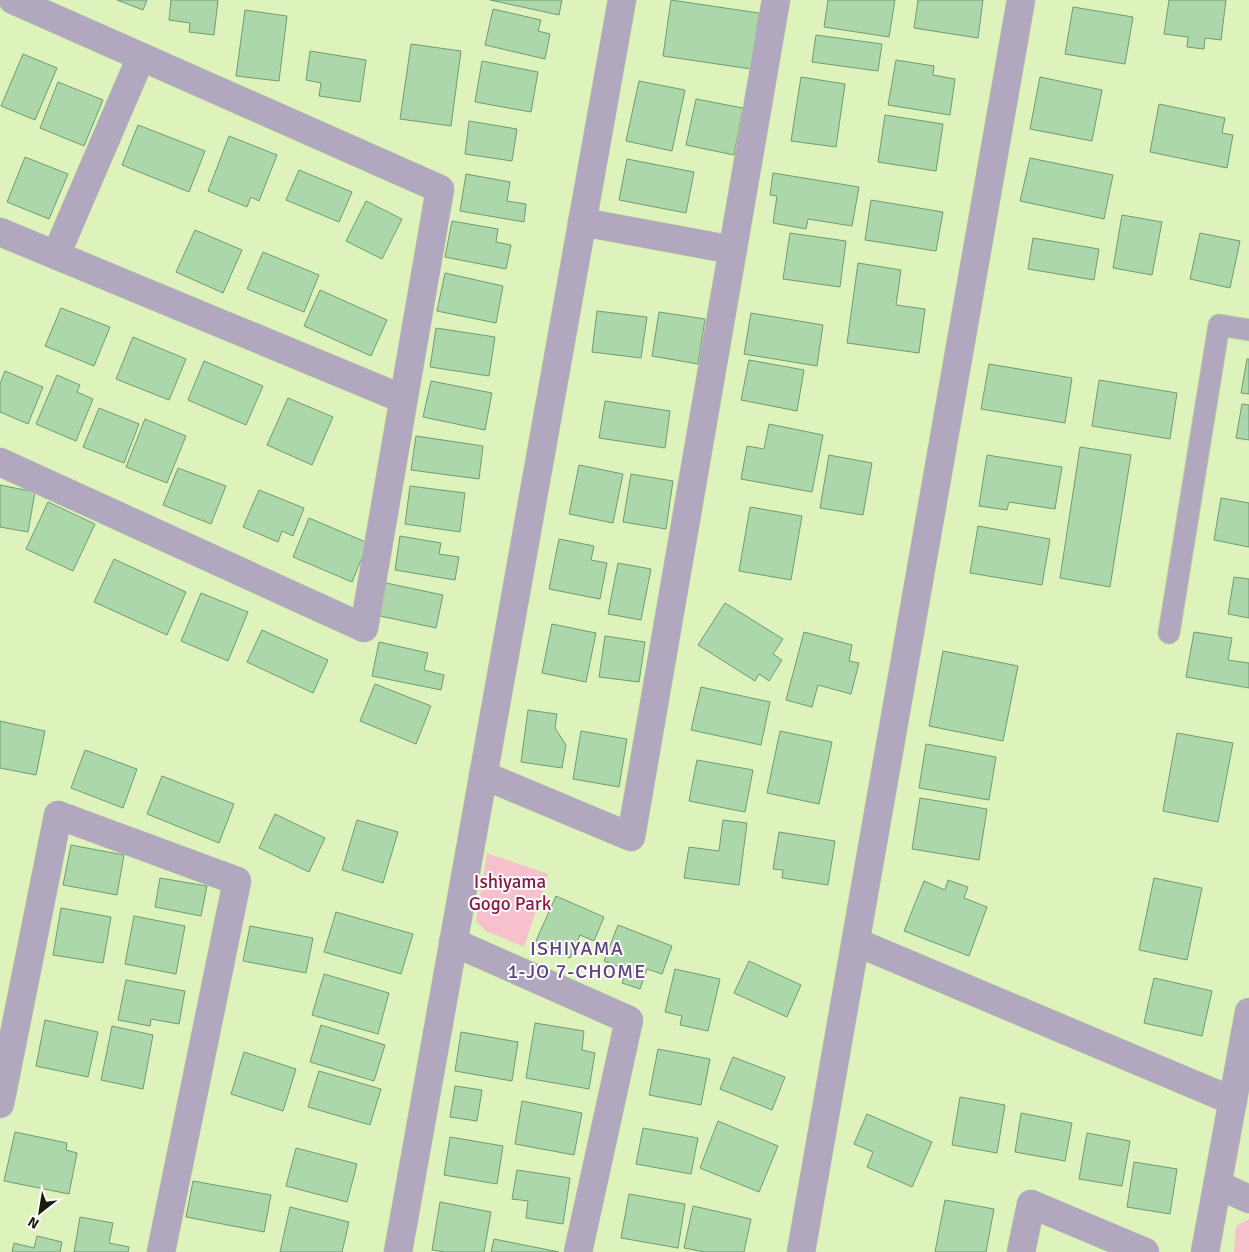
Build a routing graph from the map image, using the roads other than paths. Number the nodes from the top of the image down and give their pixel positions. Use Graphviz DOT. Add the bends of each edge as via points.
graph roads {
  1 [pos="13,0"];
  2 [pos="622,0"];
  3 [pos="776,0"];
  4 [pos="1021,0"];
  5 [pos="141,57"];
  6 [pos="582,222"];
  7 [pos="0,232"];
  8 [pos="733,250"];
  9 [pos="56,255"];
  10 [pos="1249,330"];
  11 [pos="403,399"];
  12 [pos="0,462"];
  13 [pos="1169,633"];
  14 [pos="483,775"];
  15 [pos="453,942"];
  16 [pos="856,942"];
  17 [pos="1249,1012"];
  18 [pos="1233,1101"];
  19 [pos="0,1104"];
  20 [pos="1218,1185"];
  21 [pos="1249,1200"];
  22 [pos="161,1252"];
  23 [pos="398,1252"];
  24 [pos="578,1252"];
  25 [pos="801,1252"];
  26 [pos="1021,1252"];
  27 [pos="1145,1252"];
  28 [pos="1205,1252"];
  1 -- 5 [label="street"];
  2 -- 6 [label="street"];
  3 -- 8 [label="street"];
  4 -- 16 [label="street"];
  5 -- 9 [label="street"];
  5 -- 11 [label="street" via="440,190"];
  6 -- 8 [label="street"];
  6 -- 14 [label="street"];
  7 -- 9 [label="street"];
  8 -- 14 [label="street" via="631,837"];
  9 -- 11 [label="street"];
  10 -- 13 [label="lane" via="1219,325"];
  11 -- 12 [label="street" via="364,628"];
  14 -- 15 [label="street"];
  15 -- 23 [label="street"];
  15 -- 24 [label="street" via="629,1020"];
  16 -- 18 [label="street"];
  16 -- 25 [label="street"];
  17 -- 18 [label="street"];
  18 -- 20 [label="street"];
  19 -- 22 [label="street" via="58,815 238,882"];
  20 -- 21 [label="street"];
  20 -- 28 [label="street"];
  26 -- 27 [label="street" via="1030,1204"];
}
